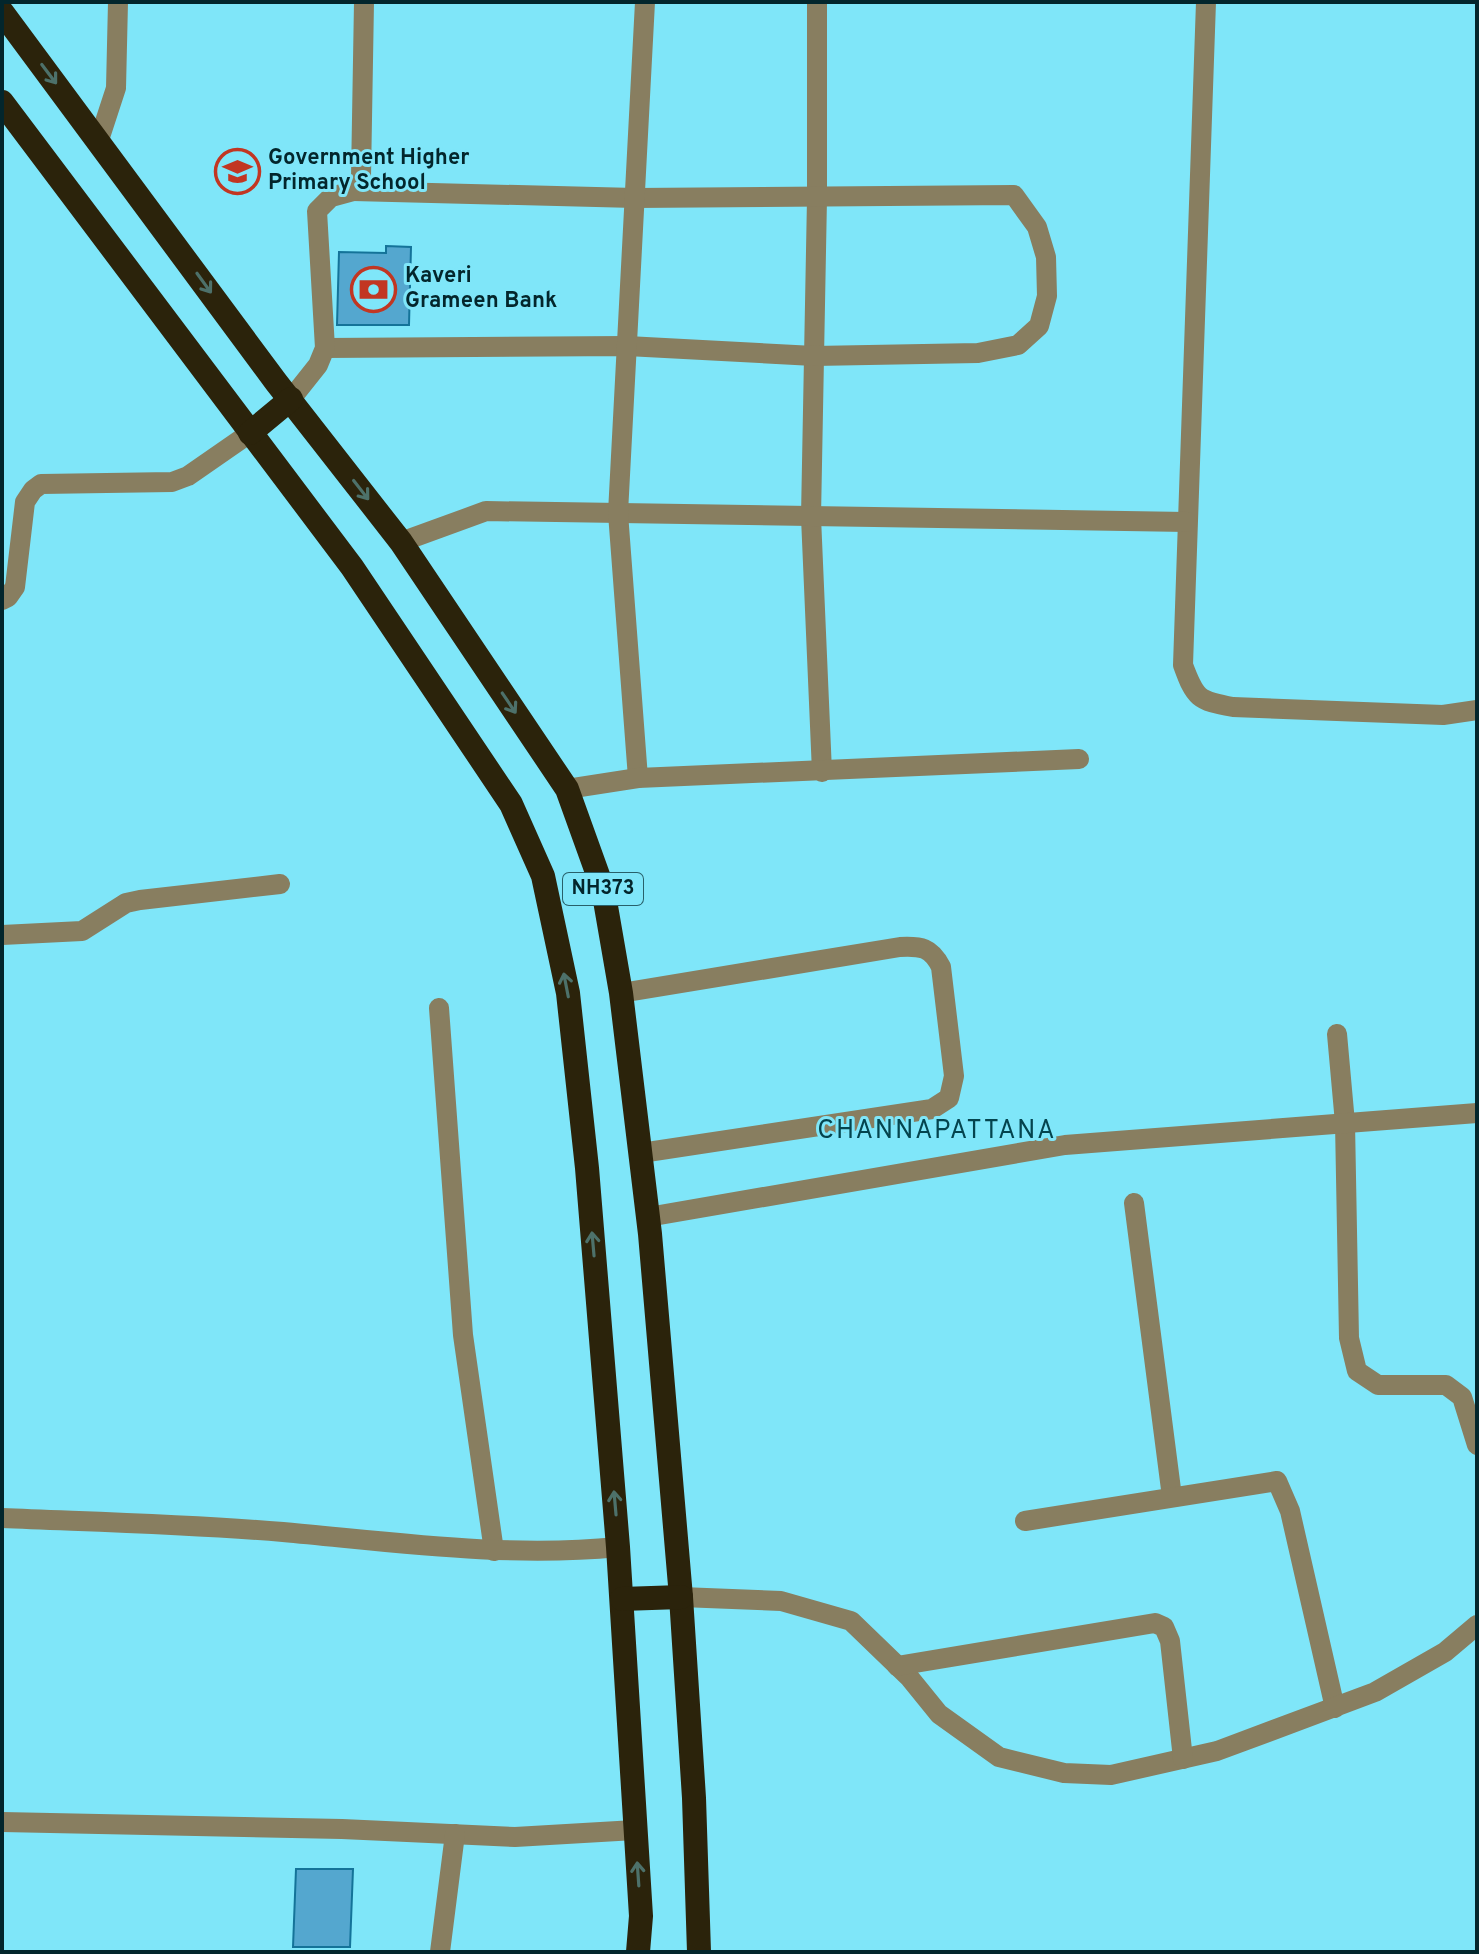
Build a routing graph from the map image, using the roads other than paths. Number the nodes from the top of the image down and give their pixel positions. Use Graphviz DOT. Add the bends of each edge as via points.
graph roads {
  1 [pos="118,2"];
  2 [pos="364,2"];
  3 [pos="645,2"];
  4 [pos="817,2"];
  5 [pos="1206,2"];
  6 [pos="2,12"];
  7 [pos="2,102"];
  8 [pos="99,140"];
  9 [pos="353,191"];
  10 [pos="635,198"];
  11 [pos="817,198"];
  12 [pos="627,346"];
  13 [pos="325,348"];
  14 [pos="814,356"];
  15 [pos="291,399"];
  16 [pos="250,433"];
  17 [pos="618,513"];
  18 [pos="811,517"];
  19 [pos="1187,522"];
  20 [pos="401,542"];
  21 [pos="2,600"];
  22 [pos="1477,710"];
  23 [pos="1079,759"];
  24 [pos="822,772"];
  25 [pos="638,778"];
  26 [pos="567,789"];
  27 [pos="280,884"];
  28 [pos="2,935"];
  29 [pos="621,993"];
  30 [pos="439,1008"];
  31 [pos="1337,1034"];
  32 [pos="1477,1113"];
  33 [pos="1345,1123"];
  34 [pos="641,1153"];
  35 [pos="1134,1203"];
  36 [pos="648,1217"];
  37 [pos="1477,1445"];
  38 [pos="1172,1497"];
  39 [pos="2,1518"];
  40 [pos="1025,1521"];
  41 [pos="618,1547"];
  42 [pos="494,1551"];
  43 [pos="681,1597"];
  44 [pos="622,1599"];
  45 [pos="1477,1625"];
  46 [pos="897,1666"];
  47 [pos="1335,1708"];
  48 [pos="1183,1759"];
  49 [pos="2,1822"];
  50 [pos="635,1830"];
  51 [pos="455,1834"];
  52 [pos="440,1952"];
  53 [pos="638,1952"];
  54 [pos="699,1952"];
  1 -- 8 [label="street" via="116,88"];
  2 -- 9 [label="street" via="361,177"];
  3 -- 10 [label="street"];
  4 -- 11 [label="street"];
  5 -- 19 [label="street"];
  6 -- 8 [label="highway, NH373, one-way"];
  7 -- 16 [label="highway, NH373"];
  8 -- 15 [label="highway, NH373, one-way"];
  9 -- 10 [label="street"];
  9 -- 13 [label="street" via="331,197 317,211"];
  10 -- 11 [label="street"];
  10 -- 12 [label="street"];
  11 -- 14 [label="street"];
  11 -- 14 [label="street" via="1014,195 1037,227 1046,257 1047,296 1039,326 1018,345 978,353"];
  12 -- 13 [label="street"];
  12 -- 14 [label="street"];
  12 -- 17 [label="street"];
  13 -- 15 [label="street"];
  14 -- 18 [label="street"];
  15 -- 16 [label="highway"];
  15 -- 20 [label="highway, NH373, one-way"];
  16 -- 21 [label="street" via="172,482 41,484 25,502 15,587"];
  41 -- 16 [label="highway, NH373, one-way" via="568,993 543,876 511,804 352,567"];
  17 -- 18 [label="street"];
  17 -- 20 [label="street" via="486,511"];
  17 -- 25 [label="street"];
  18 -- 19 [label="street"];
  18 -- 24 [label="street"];
  19 -- 22 [label="street" via="1183,665 1192,690 1209,703 1443,715"];
  20 -- 26 [label="highway, NH373, one-way"];
  23 -- 24 [label="street"];
  24 -- 25 [label="street"];
  25 -- 26 [label="street"];
  26 -- 29 [label="highway, NH373" via="603,889"];
  27 -- 28 [label="street" via="126,903 82,931"];
  29 -- 34 [label="highway, NH373"];
  29 -- 34 [label="street" via="900,947 918,946 934,954 941,967 954,1076 949,1098 932,1109"];
  30 -- 42 [label="street" via="464,1346"];
  31 -- 33 [label="street"];
  32 -- 33 [label="street"];
  33 -- 36 [label="street" via="1065,1145"];
  33 -- 37 [label="street" via="1349,1338 1357,1371 1378,1385 1446,1385 1462,1397"];
  34 -- 36 [label="highway, NH373"];
  35 -- 38 [label="street"];
  36 -- 43 [label="highway, NH373"];
  38 -- 40 [label="street"];
  38 -- 47 [label="street" via="1277,1481 1290,1511"];
  39 -- 42 [label="street" via="211,1526"];
  41 -- 42 [label="street"];
  41 -- 44 [label="highway, NH373"];
  43 -- 44 [label="highway"];
  43 -- 46 [label="street" via="781,1601 851,1621"];
  43 -- 54 [label="highway, NH373"];
  44 -- 50 [label="highway, NH373"];
  45 -- 47 [label="street" via="1434,1658"];
  46 -- 48 [label="street" via="939,1714 999,1757 1064,1773 1111,1775"];
  46 -- 48 [label="street" via="1155,1623 1164,1627 1170,1641"];
  47 -- 48 [label="street"];
  49 -- 51 [label="street"];
  50 -- 51 [label="street" via="515,1837"];
  53 -- 50 [label="highway, NH373, one-way"];
  51 -- 52 [label="street"];
}
